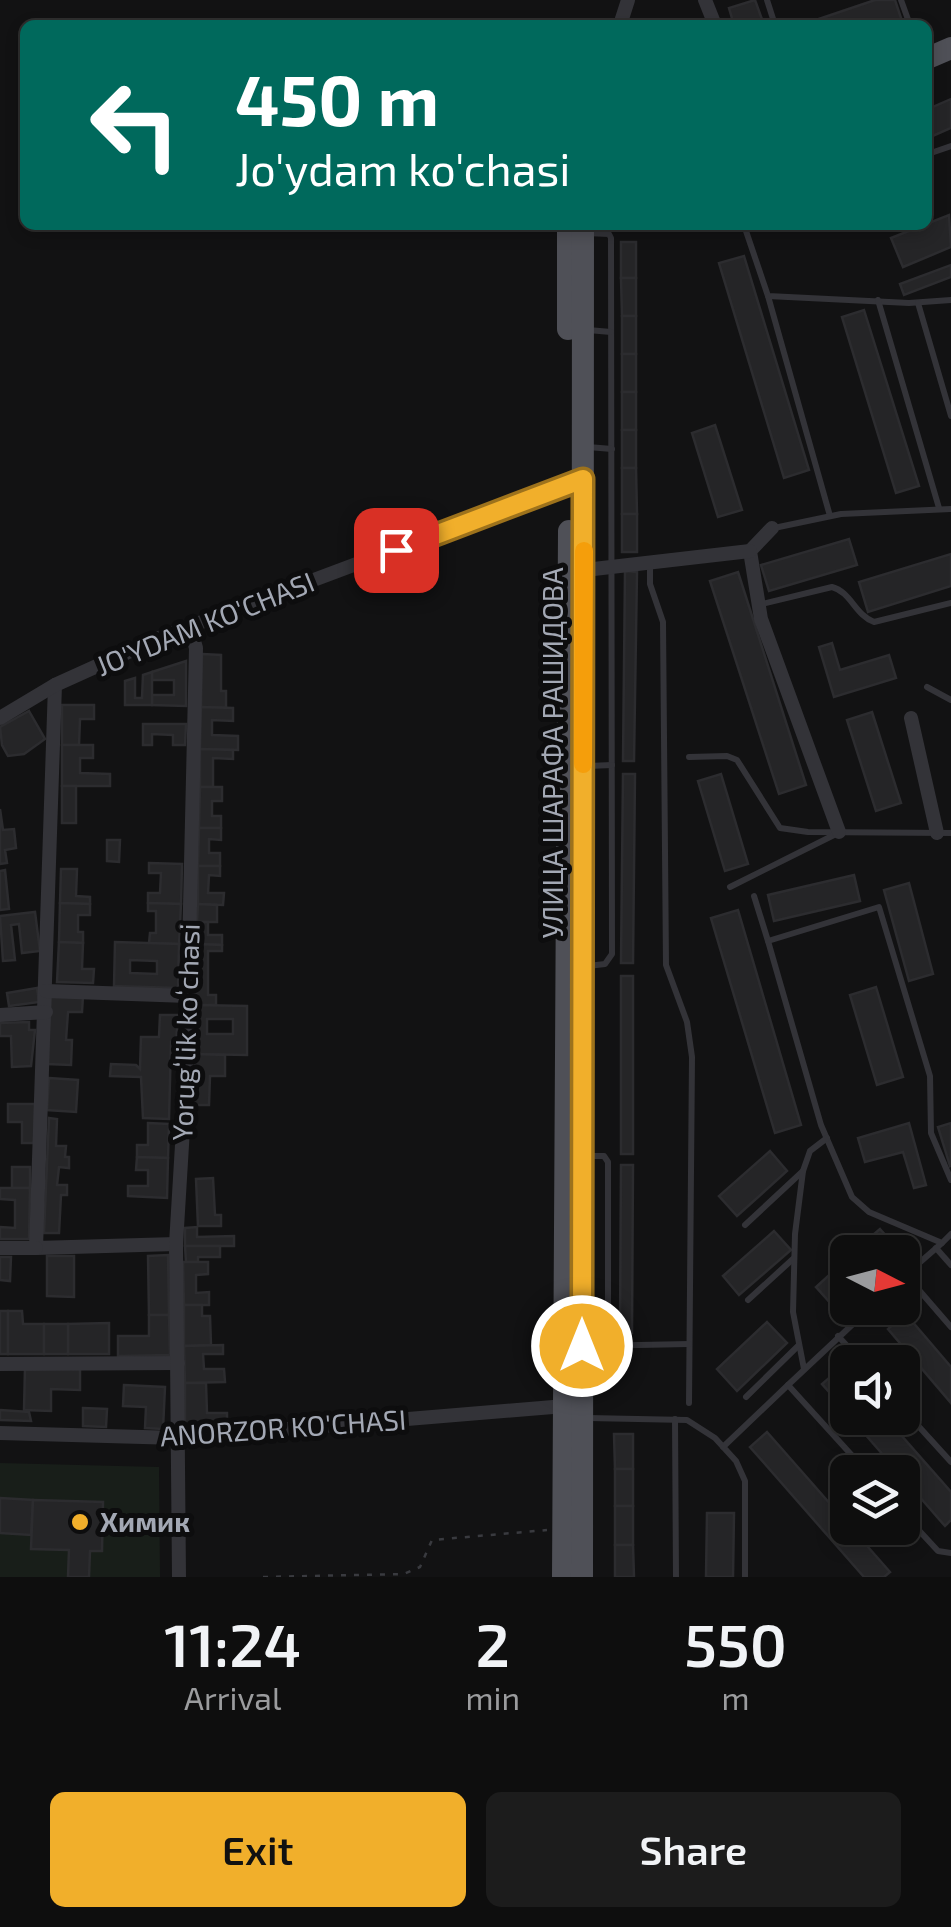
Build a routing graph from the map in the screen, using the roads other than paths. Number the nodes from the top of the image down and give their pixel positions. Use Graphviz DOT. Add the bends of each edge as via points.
graph roads {
  1 [pos="578,230"];
  2 [pos="578,230"];
  3 [pos="588,230"];
  4 [pos="746,230"];
  5 [pos="767,292"];
  6 [pos="878,300"];
  7 [pos="951,300"];
  8 [pos="918,302"];
  9 [pos="584,330"];
  10 [pos="612,332"];
  11 [pos="951,416"];
  12 [pos="583,447"];
  13 [pos="612,448"];
  14 [pos="576,481"];
  15 [pos="939,508"];
  16 [pos="951,509"];
  17 [pos="830,516"];
  18 [pos="772,528"];
  19 [pos="750,551"];
  20 [pos="650,561"];
  21 [pos="611,565"];
  22 [pos="585,570"];
  23 [pos="951,604"];
  24 [pos="758,605"];
  25 [pos="190,627"];
  26 [pos="56,685"];
  27 [pos="927,687"];
  28 [pos="951,700"];
  29 [pos="0,718"];
  30 [pos="911,718"];
  31 [pos="689,756"];
  32 [pos="612,765"];
  33 [pos="583,766"];
  34 [pos="839,832"];
  35 [pos="944,833"];
  36 [pos="730,887"];
  37 [pos="754,896"];
  38 [pos="768,941"];
  39 [pos="576,977"];
  40 [pos="46,991"];
  41 [pos="188,996"];
  42 [pos="46,1012"];
  43 [pos="0,1016"];
  44 [pos="826,1138"];
  45 [pos="581,1156"];
  46 [pos="803,1171"];
  47 [pos="951,1180"];
  48 [pos="745,1225"];
  49 [pos="951,1234"];
  50 [pos="176,1244"];
  51 [pos="939,1246"];
  52 [pos="0,1248"];
  53 [pos="36,1248"];
  54 [pos="794,1258"];
  55 [pos="920,1263"];
  56 [pos="951,1265"];
  57 [pos="920,1294"];
  58 [pos="748,1300"];
  59 [pos="608,1310"];
  60 [pos="851,1325"];
  61 [pos="951,1326"];
  62 [pos="838,1336"];
  63 [pos="689,1344"];
  64 [pos="799,1345"];
  65 [pos="846,1345"];
  66 [pos="582,1346"];
  67 [pos="178,1362"];
  68 [pos="0,1364"];
  69 [pos="804,1368"];
  70 [pos="788,1385"];
  71 [pos="746,1397"];
  72 [pos="689,1403"];
  73 [pos="573,1412"];
  74 [pos="675,1419"];
  75 [pos="920,1428"];
  76 [pos="0,1433"];
  77 [pos="178,1438"];
  78 [pos="723,1447"];
  79 [pos="852,1455"];
  80 [pos="951,1462"];
  81 [pos="920,1532"];
  82 [pos="951,1553"];
  83 [pos="179,1577"];
  84 [pos="563,1577"];
  85 [pos="582,1577"];
  86 [pos="676,1577"];
  87 [pos="745,1577"];
  1 -- 9 [label="main road, УЛИЦА ШАРАФА РАШИДОВА"];
  2 -- 14 [label="main road"];
  3 -- 10 [label="lane" via="611,238"];
  4 -- 5 [label="lane"];
  5 -- 6 [label="lane"];
  5 -- 17 [label="lane"];
  6 -- 8 [label="lane"];
  6 -- 15 [label="lane"];
  7 -- 8 [label="lane"];
  8 -- 11 [label="lane"];
  9 -- 10 [label="lane"];
  9 -- 12 [label="main road, УЛИЦА ШАРАФА РАШИДОВА"];
  10 -- 13 [label="lane"];
  12 -- 13 [label="lane"];
  12 -- 14 [label="main road, УЛИЦА ШАРАФА РАШИДОВА"];
  13 -- 21 [label="lane"];
  14 -- 22 [label="main road, УЛИЦА ШАРАФА РАШИДОВА"];
  14 -- 25 [label="street, JO'YDAM KO'CHASI"];
  14 -- 39 [label="main road"];
  15 -- 16 [label="lane"];
  15 -- 17 [label="lane"];
  17 -- 18 [label="lane"];
  18 -- 19 [label="street"];
  19 -- 20 [label="street"];
  19 -- 24 [label="street"];
  20 -- 21 [label="street"];
  20 -- 63 [label="lane" via="663,622 666,965 692,1057"];
  21 -- 22 [label="street"];
  21 -- 32 [label="lane"];
  22 -- 33 [label="main road, УЛИЦА ШАРАФА РАШИДОВА"];
  23 -- 24 [label="lane" via="874,622 832,587"];
  24 -- 34 [label="street"];
  25 -- 26 [label="street, JO'YDAM KO'CHASI"];
  25 -- 41 [label="street, Yorugʻlik koʻchasi" via="196,648"];
  26 -- 29 [label="street, JO'YDAM KO'CHASI"];
  26 -- 40 [label="street"];
  27 -- 28 [label="lane"];
  30 -- 35 [label="street"];
  31 -- 34 [label="lane" via="737,760 780,828"];
  32 -- 33 [label="lane"];
  32 -- 39 [label="lane" via="612,954"];
  33 -- 39 [label="main road, УЛИЦА ШАРАФА РАШИДОВА"];
  34 -- 35 [label="lane"];
  34 -- 36 [label="lane"];
  37 -- 38 [label="lane"];
  38 -- 44 [label="lane"];
  38 -- 47 [label="lane" via="879,907 930,1076 931,1133"];
  39 -- 45 [label="main road, УЛИЦА ШАРАФА РАШИДОВА"];
  39 -- 73 [label="main road"];
  40 -- 41 [label="street"];
  40 -- 42 [label="street"];
  41 -- 50 [label="street, Yorugʻlik koʻchasi"];
  42 -- 43 [label="street"];
  42 -- 53 [label="street"];
  44 -- 46 [label="lane" via="810,1151"];
  44 -- 51 [label="lane" via="852,1198"];
  45 -- 59 [label="lane" via="608,1162"];
  45 -- 66 [label="main road, УЛИЦА ШАРАФА РАШИДОВА"];
  46 -- 48 [label="lane"];
  46 -- 54 [label="lane"];
  49 -- 51 [label="lane"];
  50 -- 53 [label="street"];
  50 -- 67 [label="street, Yorugʻlik koʻchasi"];
  51 -- 55 [label="lane"];
  51 -- 56 [label="lane"];
  52 -- 53 [label="street"];
  54 -- 58 [label="lane"];
  54 -- 64 [label="lane"];
  57 -- 61 [label="lane"];
  60 -- 62 [label="lane"];
  62 -- 65 [label="lane"];
  62 -- 69 [label="lane"];
  63 -- 66 [label="lane"];
  63 -- 72 [label="lane"];
  64 -- 69 [label="lane"];
  64 -- 71 [label="lane"];
  66 -- 73 [label="main road, УЛИЦА ШАРАФА РАШИДОВА"];
  67 -- 68 [label="street"];
  67 -- 77 [label="street, Yorugʻlik koʻchasi"];
  69 -- 70 [label="lane"];
  70 -- 78 [label="lane"];
  70 -- 79 [label="lane"];
  73 -- 74 [label="lane"];
  73 -- 77 [label="street, ANORZOR KO'CHASI"];
  73 -- 84 [label="main road"];
  73 -- 85 [label="main road, УЛИЦА ШАРАФА РАШИДОВА"];
  74 -- 78 [label="lane" via="687,1420"];
  74 -- 86 [label="lane"];
  75 -- 80 [label="lane"];
  76 -- 77 [label="street, ANORZOR KO'CHASI"];
  77 -- 83 [label="street, Yorugʻlik koʻchasi"];
  78 -- 87 [label="lane" via="745,1481"];
  81 -- 82 [label="lane" via="938,1551"];
}
